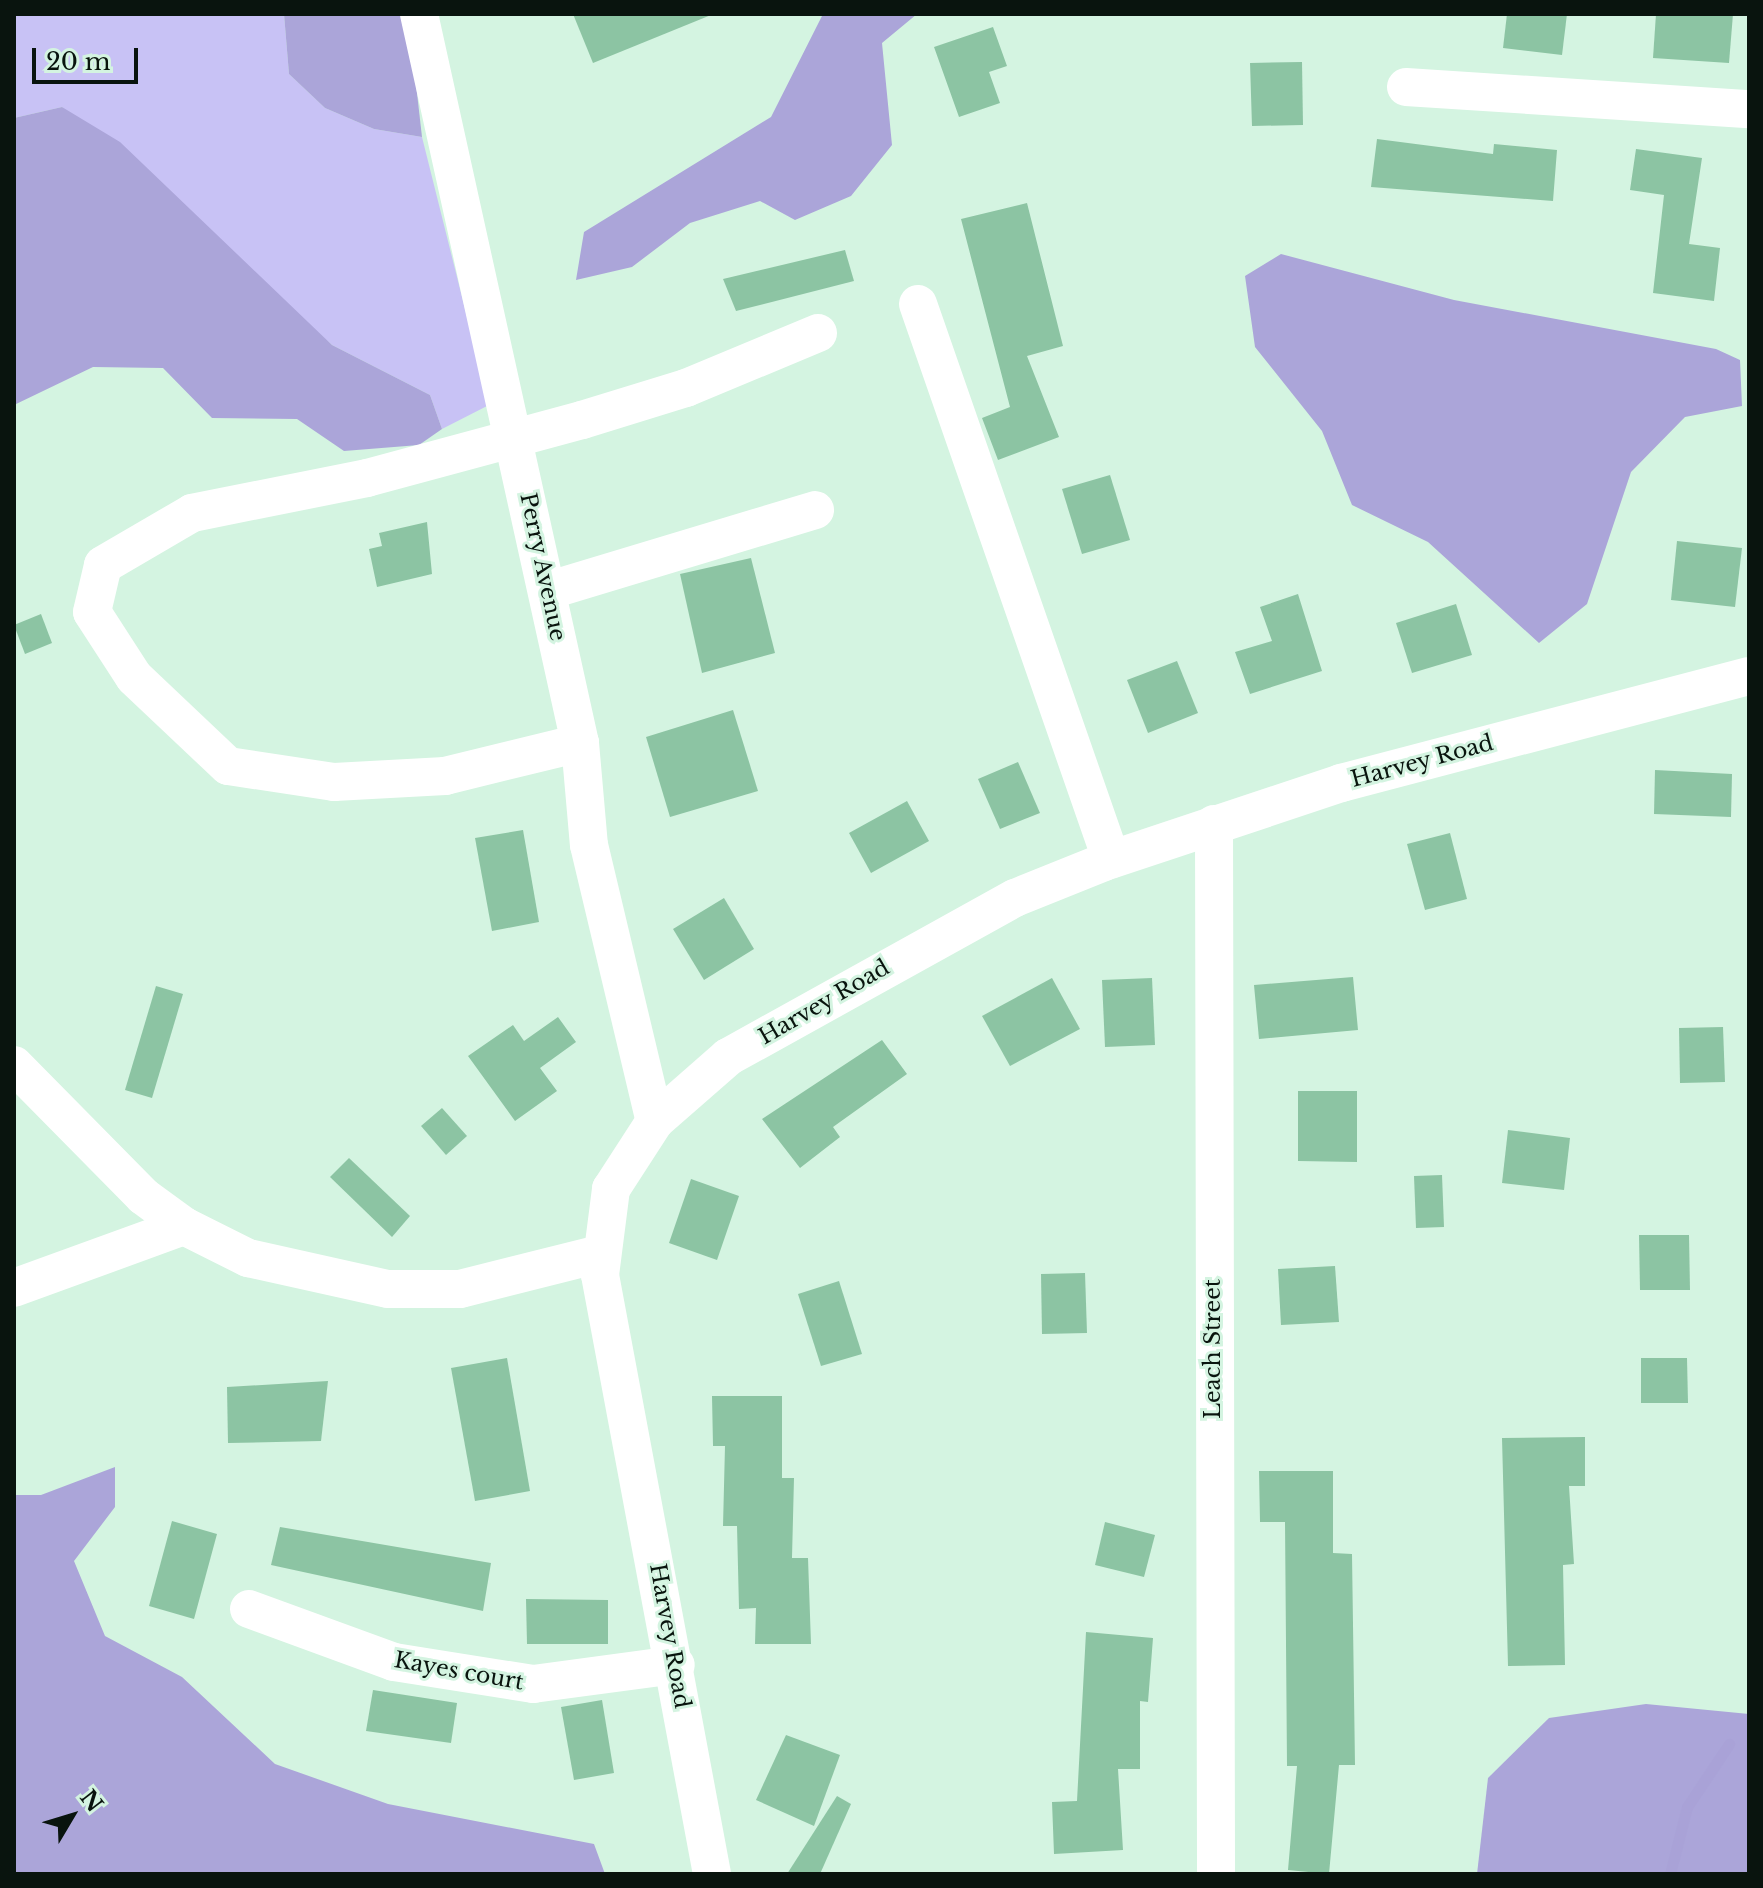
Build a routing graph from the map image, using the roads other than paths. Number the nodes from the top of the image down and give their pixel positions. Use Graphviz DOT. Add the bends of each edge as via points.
graph roads {
  1 [pos="419,14"];
  2 [pos="1406,87"];
  3 [pos="1749,109"];
  4 [pos="918,304"];
  5 [pos="818,333"];
  6 [pos="512,437"];
  7 [pos="815,510"];
  8 [pos="547,591"];
  9 [pos="1749,676"];
  10 [pos="580,743"];
  11 [pos="1214,824"];
  12 [pos="1111,859"];
  13 [pos="14,1065"];
  14 [pos="655,1121"];
  15 [pos="184,1226"];
  16 [pos="599,1254"];
  17 [pos="14,1288"];
  18 [pos="249,1609"];
  19 [pos="676,1665"];
  20 [pos="712,1874"];
  21 [pos="1216,1874"];
  1 -- 6 [label="street, Perry Avenue"];
  2 -- 3 [label="street"];
  4 -- 12 [label="street"];
  5 -- 6 [label="street" via="686,388"];
  6 -- 8 [label="street, Perry Avenue"];
  6 -- 10 [label="street" via="367,478 192,513 103,565 92,612 134,677 228,766 334,782 445,776"];
  7 -- 8 [label="street"];
  8 -- 10 [label="street, Perry Avenue"];
  9 -- 11 [label="street, Harvey Road"];
  10 -- 14 [label="street, Perry Avenue" via="589,845"];
  11 -- 12 [label="street, Harvey Road"];
  11 -- 21 [label="street, Leach Street"];
  12 -- 14 [label="street, Harvey Road" via="1015,898 728,1057"];
  13 -- 15 [label="street" via="143,1196"];
  14 -- 16 [label="street, Harvey Road" via="611,1189"];
  15 -- 16 [label="street" via="248,1258 388,1289 460,1289"];
  15 -- 17 [label="street"];
  16 -- 19 [label="street, Harvey Road"];
  18 -- 19 [label="street, Kayes court" via="394,1662 533,1684"];
  19 -- 20 [label="street, Harvey Road"];
}
